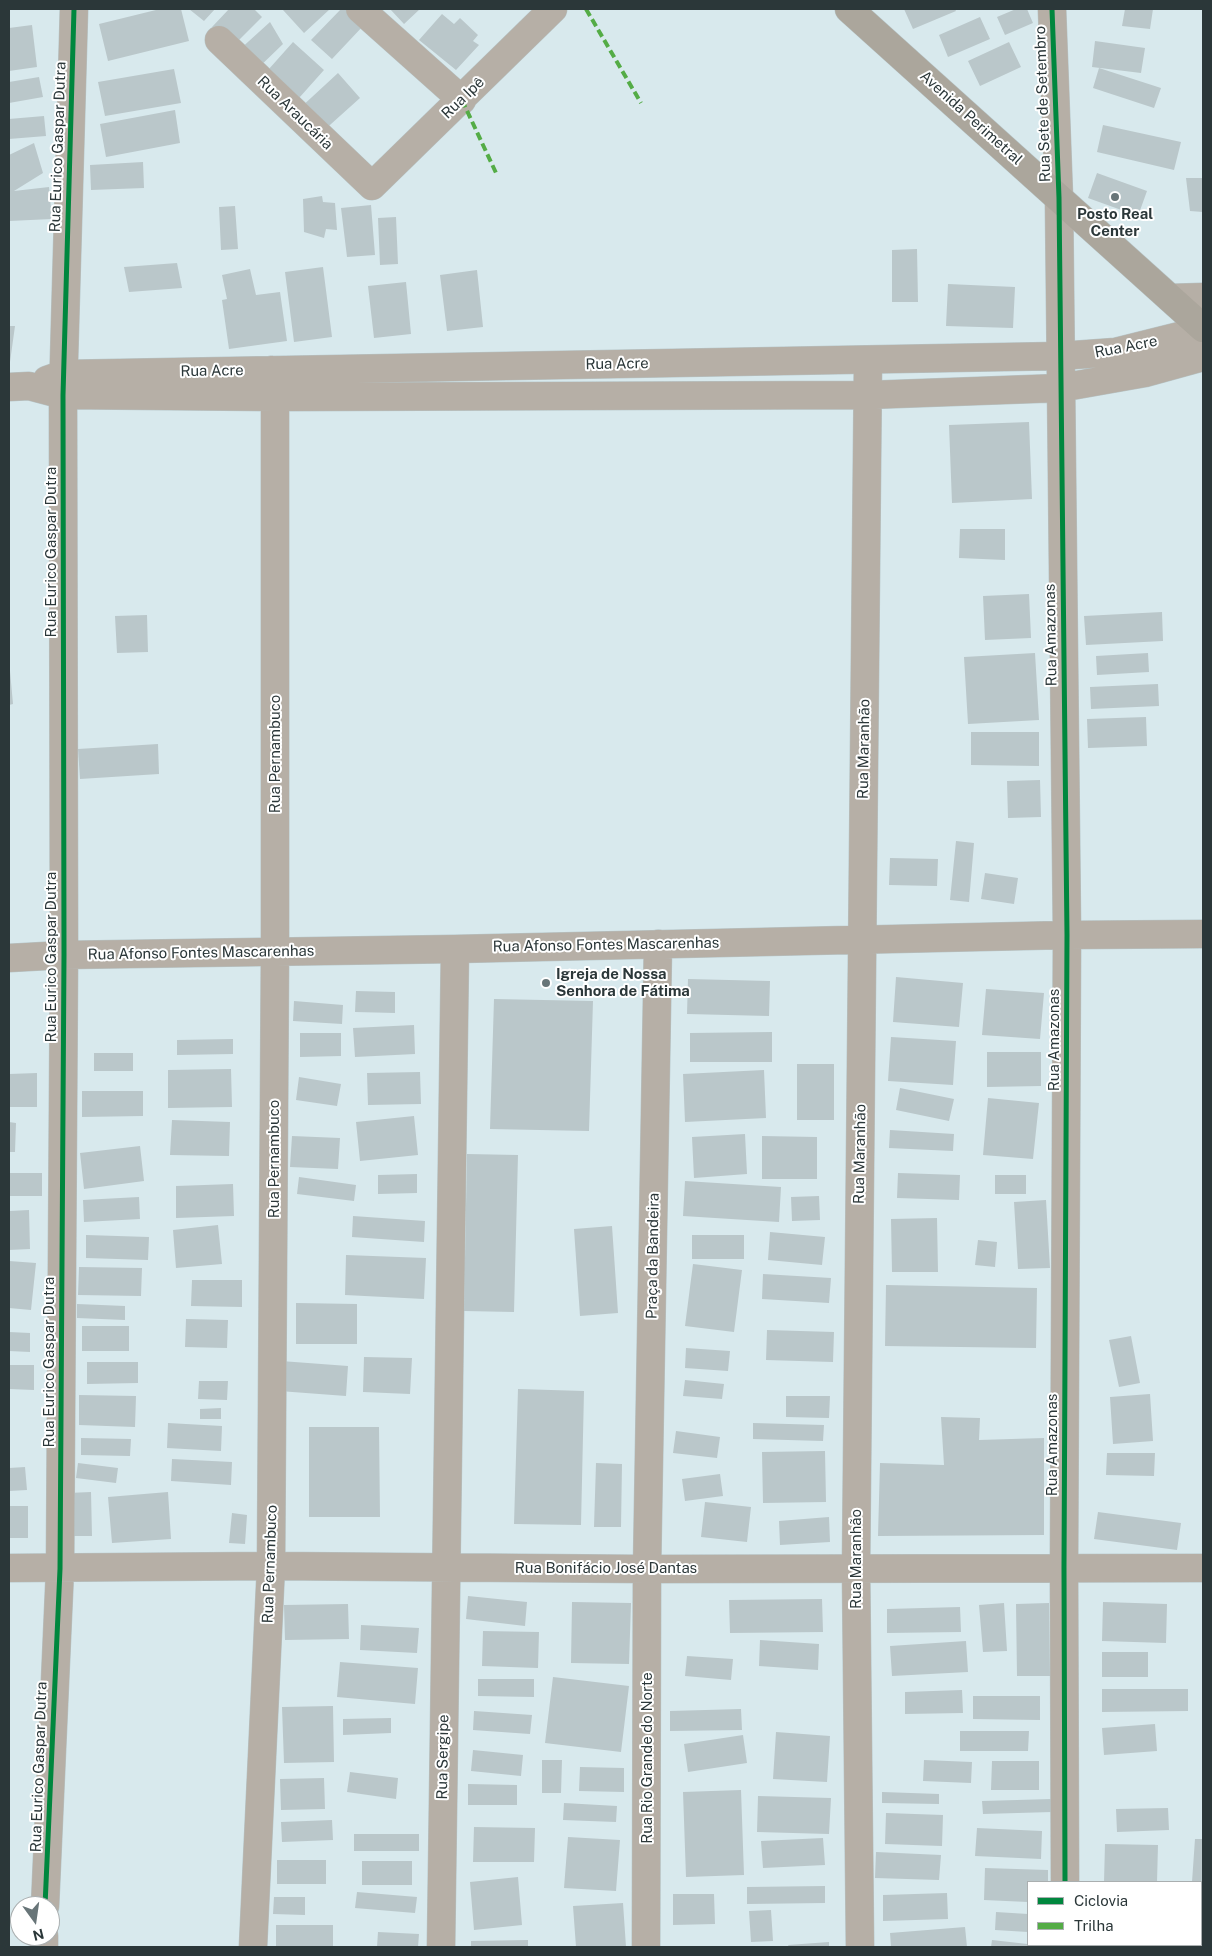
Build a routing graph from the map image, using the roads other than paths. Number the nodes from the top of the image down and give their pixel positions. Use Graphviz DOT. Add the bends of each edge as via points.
graph roads {
  1 [pos="74,9"];
  2 [pos="360,9"];
  3 [pos="553,9"];
  4 [pos="1052,9"];
  5 [pos="855,11"];
  6 [pos="219,40"];
  7 [pos="462,100"];
  8 [pos="372,186"];
  9 [pos="1059,198"];
  10 [pos="1203,297"];
  11 [pos="1170,298"];
  12 [pos="1203,329"];
  13 [pos="1060,356"];
  14 [pos="1203,357"];
  15 [pos="868,360"];
  16 [pos="272,370"];
  17 [pos="63,384"];
  18 [pos="19,386"];
  19 [pos="1060,388"];
  20 [pos="868,395"];
  21 [pos="275,397"];
  22 [pos="1203,934"];
  23 [pos="1068,935"];
  24 [pos="862,940"];
  25 [pos="658,944"];
  26 [pos="455,949"];
  27 [pos="275,952"];
  28 [pos="64,955"];
  29 [pos="9,958"];
  30 [pos="271,1566"];
  31 [pos="445,1566"];
  32 [pos="1064,1567"];
  33 [pos="9,1568"];
  34 [pos="856,1568"];
  35 [pos="1203,1568"];
  36 [pos="60,1569"];
  37 [pos="647,1569"];
  38 [pos="1065,1881"];
  39 [pos="46,1896"];
  40 [pos="253,1947"];
  41 [pos="441,1947"];
  42 [pos="646,1947"];
  43 [pos="860,1947"];
  1 -- 17 [label="street, Rua Eurico Gaspar Dutra"];
  2 -- 7 [label="street"];
  3 -- 7 [label="street, Rua Ipê"];
  4 -- 9 [label="street, Rua Sete de Setembro"];
  5 -- 9 [label="main road, Avenida Perimetral"];
  6 -- 8 [label="street, Rua Araucária"];
  7 -- 8 [label="street, Rua Ipê"];
  9 -- 11 [label="main road, Avenida Perimetral"];
  9 -- 13 [label="street, Rua Amazonas"];
  10 -- 11 [label="street"];
  11 -- 12 [label="main road, Avenida Perimetral"];
  12 -- 13 [label="street, Rua Acre" via="1115,352"];
  13 -- 15 [label="street, Rua Acre"];
  13 -- 19 [label="street, Rua Amazonas"];
  14 -- 19 [label="street, Rua Acre" via="1145,373"];
  15 -- 16 [label="street, Rua Acre"];
  15 -- 20 [label="street, Rua Maranhão"];
  16 -- 17 [label="street, Rua Acre"];
  16 -- 21 [label="street, Rua Pernambuco"];
  17 -- 18 [label="street, Rua Acre"];
  17 -- 21 [label="street, Rua Acre"];
  17 -- 28 [label="street, Rua Eurico Gaspar Dutra"];
  19 -- 20 [label="street, Rua Acre"];
  19 -- 23 [label="street, Rua Amazonas"];
  20 -- 21 [label="street, Rua Acre"];
  20 -- 24 [label="street, Rua Maranhão"];
  21 -- 27 [label="street, Rua Pernambuco"];
  22 -- 23 [label="street, Rua Afonso Fontes Mascarenhas"];
  23 -- 24 [label="street, Rua Afonso Fontes Mascarenhas"];
  23 -- 32 [label="street, Rua Amazonas"];
  24 -- 25 [label="street, Rua Afonso Fontes Mascarenhas"];
  24 -- 34 [label="street, Rua Maranhão"];
  25 -- 26 [label="street, Rua Afonso Fontes Mascarenhas"];
  25 -- 37 [label="street, Praça da Bandeira"];
  26 -- 27 [label="street, Rua Afonso Fontes Mascarenhas"];
  26 -- 31 [label="street"];
  27 -- 28 [label="street, Rua Afonso Fontes Mascarenhas"];
  27 -- 30 [label="street, Rua Pernambuco"];
  28 -- 29 [label="street, Rua Afonso Fontes Mascarenhas"];
  28 -- 36 [label="street, Rua Eurico Gaspar Dutra"];
  30 -- 31 [label="street, Rua Bonifácio José Dantas"];
  30 -- 36 [label="street, Rua Bonifácio José Dantas"];
  30 -- 40 [label="street, Rua Pernambuco"];
  31 -- 37 [label="street, Rua Bonifácio José Dantas"];
  31 -- 41 [label="street, Rua Sergipe"];
  32 -- 34 [label="street, Rua Bonifácio José Dantas"];
  32 -- 35 [label="street, Rua Bonifácio José Dantas"];
  32 -- 38 [label="street, Rua Amazonas"];
  33 -- 36 [label="street, Rua Bonifácio José Dantas"];
  34 -- 37 [label="street, Rua Bonifácio José Dantas"];
  34 -- 43 [label="street, Rua Maranhão"];
  36 -- 39 [label="street, Rua Eurico Gaspar Dutra"];
  37 -- 42 [label="street, Rua Rio Grande do Norte"];
}
